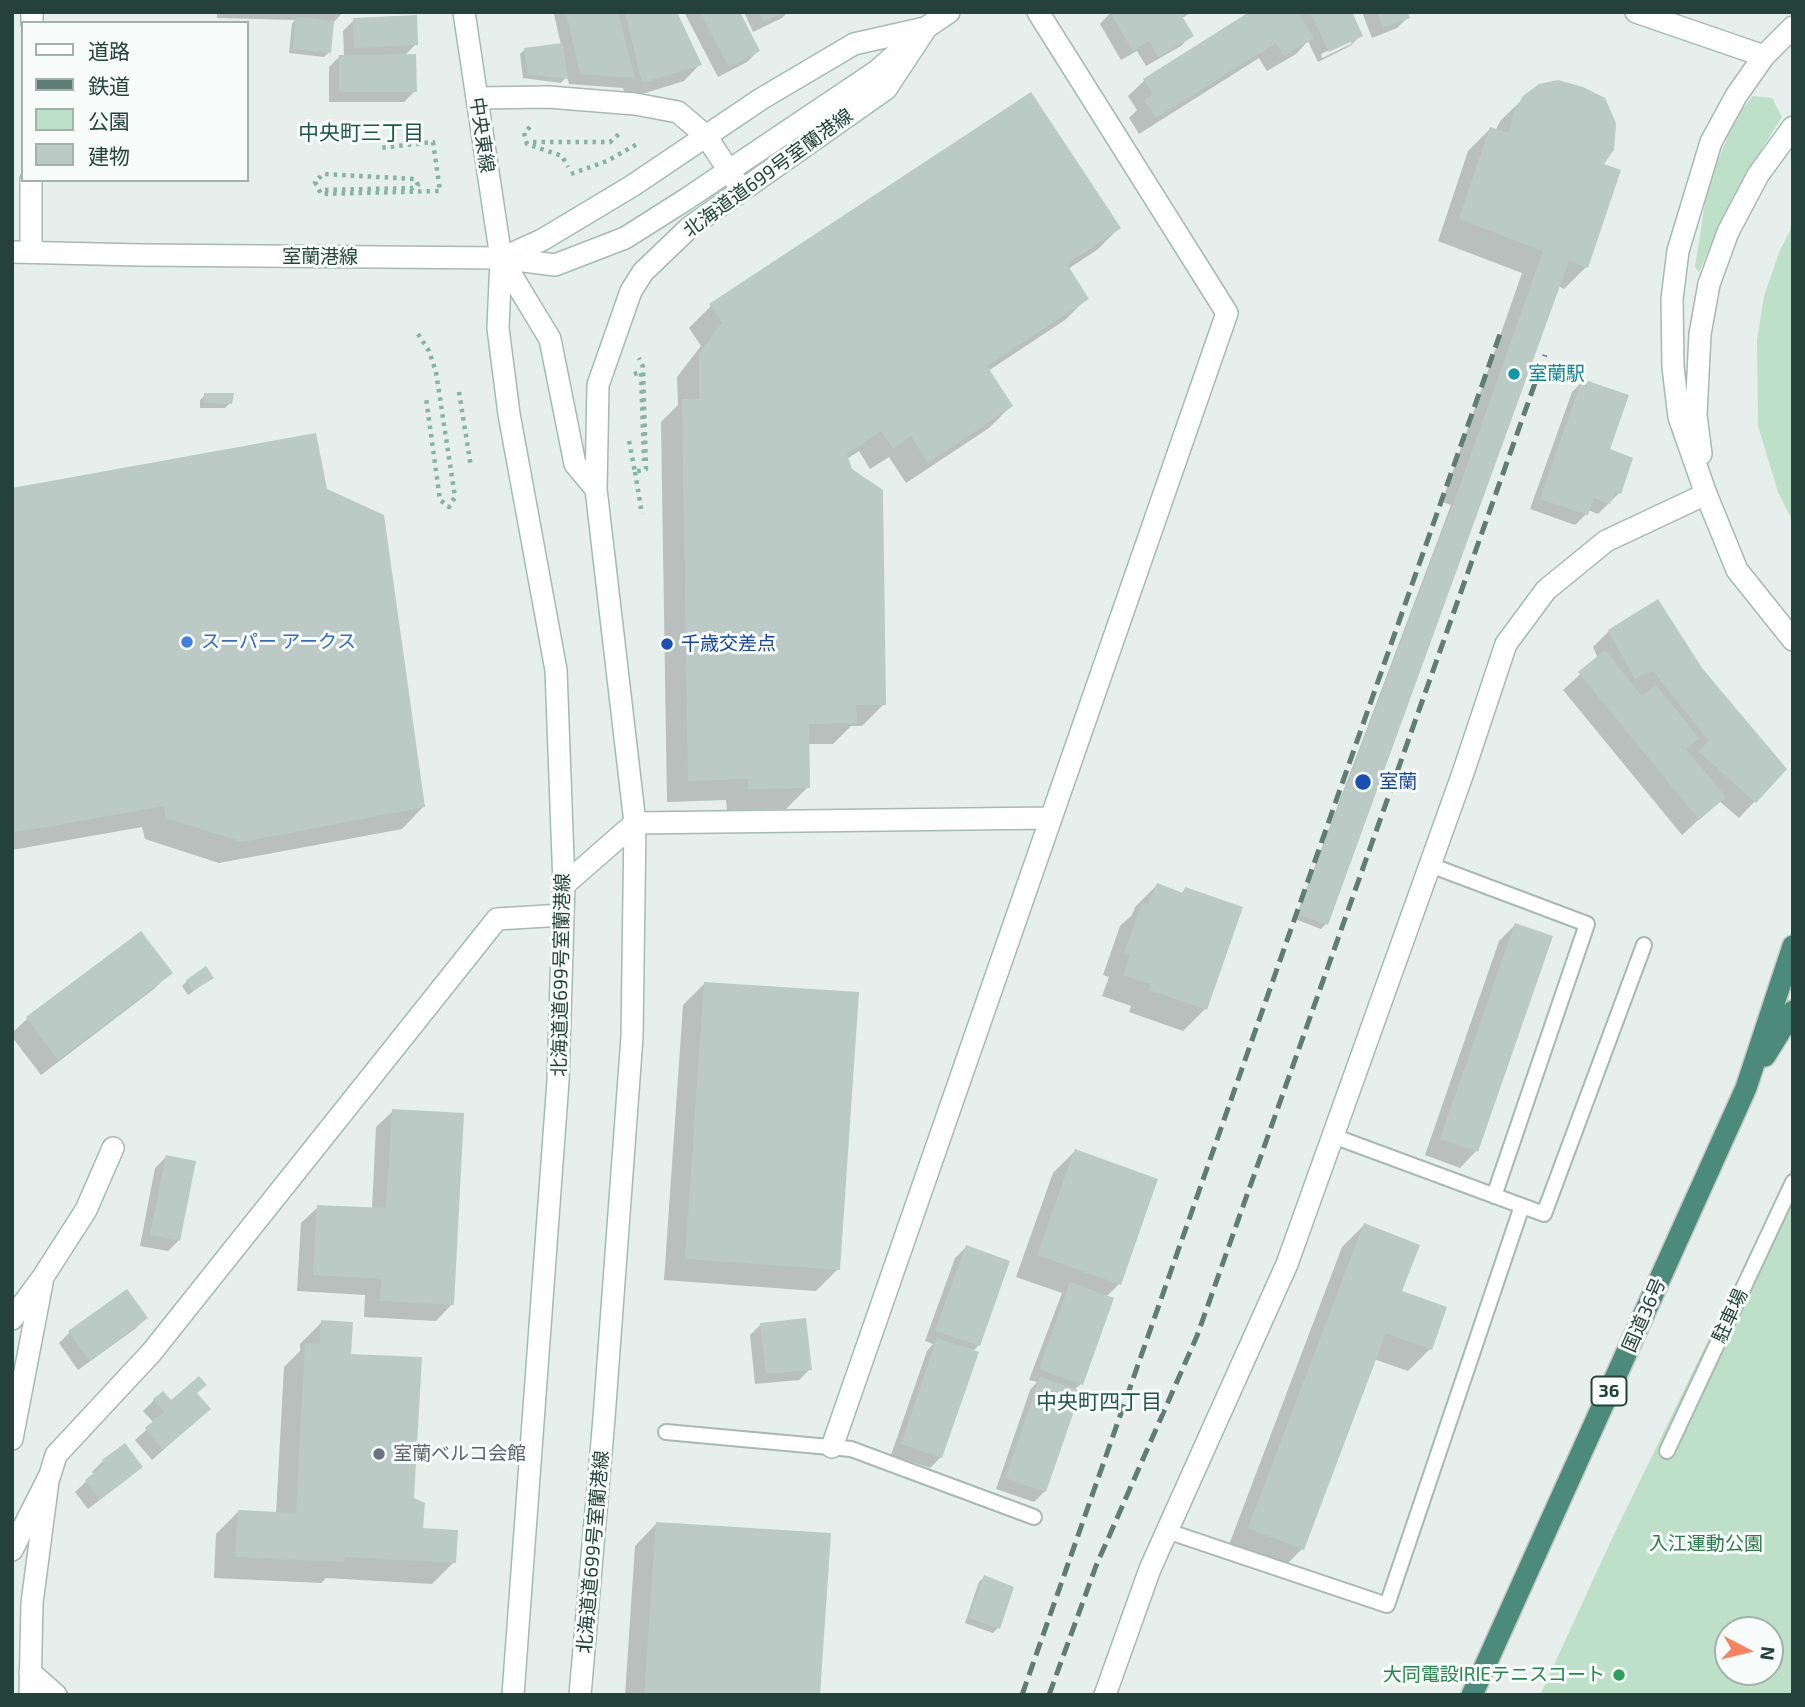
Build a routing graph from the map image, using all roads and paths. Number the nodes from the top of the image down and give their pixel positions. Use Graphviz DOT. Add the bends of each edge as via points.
graph roads {
  1 [pos="464,12"];
  2 [pos="949,12"];
  3 [pos="1038,12"];
  4 [pos="1636,12"];
  5 [pos="927,27"];
  6 [pos="1793,27"];
  7 [pos="1764,56"];
  8 [pos="477,98"];
  9 [pos="533,124"];
  10 [pos="610,126"];
  11 [pos="1793,127"];
  12 [pos="706,136"];
  13 [pos="642,141"];
  14 [pos="533,142"];
  15 [pos="380,148"];
  16 [pos="568,167"];
  17 [pos="729,170"];
  18 [pos="571,174"];
  19 [pos="31,182"];
  20 [pos="325,190"];
  21 [pos="742,190"];
  22 [pos="22,252"];
  23 [pos="501,258"];
  24 [pos="418,334"];
  25 [pos="637,354"];
  26 [pos="631,385"];
  27 [pos="459,392"];
  28 [pos="426,398"];
  29 [pos="628,435"];
  30 [pos="644,461"];
  31 [pos="471,467"];
  32 [pos="635,472"];
  33 [pos="596,489"];
  34 [pos="1706,494"];
  35 [pos="642,514"];
  36 [pos="1793,639"];
  37 [pos="1051,818"];
  38 [pos="635,823"];
  39 [pos="1430,864"];
  40 [pos="564,886"];
  41 [pos="563,915"];
  42 [pos="1644,945"];
  43 [pos="1793,946"];
  44 [pos="1793,1011"];
  45 [pos="1746,1088"];
  46 [pos="1333,1136"];
  47 [pos="113,1148"];
  48 [pos="1793,1182"];
  49 [pos="1494,1196"];
  50 [pos="1522,1206"];
  51 [pos="43,1277"];
  52 [pos="12,1319"];
  53 [pos="666,1432"];
  54 [pos="12,1439"];
  55 [pos="832,1447"];
  56 [pos="1667,1451"];
  57 [pos="48,1479"];
  58 [pos="1034,1517"];
  59 [pos="1167,1531"];
  60 [pos="12,1550"];
  61 [pos="30,1672"];
  62 [pos="30,1695"];
  63 [pos="56,1695"];
  64 [pos="513,1695"];
  65 [pos="580,1695"];
  66 [pos="1105,1695"];
  67 [pos="1472,1695"];
  1 -- 8 [label="street, 中央東線"];
  2 -- 5 [label="street, 北海道道699号室蘭港線"];
  3 -- 37 [label="street" via="1227,313"];
  4 -- 7 [label="street"];
  5 -- 12 [label="street, 北海道道699号室蘭港線" via="854,44"];
  5 -- 17 [label="street, 北海道道699号室蘭港線" via="877,71"];
  5 -- 21 [label="street, 北海道道699号室蘭港線" via="886,89"];
  6 -- 7 [label="street"];
  7 -- 34 [label="street" via="1711,142 1678,251 1672,299 1673,367 1679,417"];
  8 -- 12 [label="street" via="548,97 646,106 678,112"];
  8 -- 23 [label="street, 中央東線"];
  9 -- 16 [label="path" via="524,133 527,144 562,156"];
  10 -- 14 [label="path" via="620,133 610,142"];
  11 -- 34 [label="street" via="1758,175 1728,232 1709,284 1700,334 1696,415"];
  12 -- 17 [label="street"];
  12 -- 23 [label="street, 北海道道699号室蘭港線" via="554,233"];
  13 -- 18 [label="path"];
  15 -- 20 [label="path" via="433,142 440,191 321,194 315,182 323,174 415,179 418,185"];
  17 -- 21 [label="street"];
  17 -- 23 [label="street, 北海道道699号室蘭港線" via="625,238 555,265"];
  19 -- 22 [label="street"];
  21 -- 33 [label="street, 北海道道699号室蘭港線" via="690,227 643,272 631,291 598,385"];
  22 -- 23 [label="street, 室蘭港線"];
  23 -- 33 [label="street" via="550,339 575,464"];
  23 -- 40 [label="street, 北海道道699号室蘭港線" via="498,328 509,414 556,670"];
  24 -- 28 [label="path" via="436,372 455,497 449,507 440,500"];
  25 -- 32 [label="path" via="643,367 647,463 646,469"];
  26 -- 30 [label="path" via="633,374 641,372"];
  27 -- 31 [label="path"];
  29 -- 32 [label="path"];
  32 -- 35 [label="path"];
  33 -- 38 [label="street, 北海道道699号室蘭港線"];
  34 -- 36 [label="street" via="1737,570"];
  34 -- 39 [label="street" via="1606,541 1546,590 1506,644"];
  37 -- 38 [label="street"];
  37 -- 55 [label="street"];
  38 -- 40 [label="street"];
  38 -- 65 [label="street, 北海道道699号室蘭港線" via="632,1037"];
  39 -- 46 [label="street"];
  39 -- 49 [label="lane" via="1587,924"];
  40 -- 41 [label="street, 北海道道699号室蘭港線"];
  41 -- 57 [label="street" via="497,919 151,1353 56,1455"];
  41 -- 64 [label="street, 北海道道699号室蘭港線" via="558,1081"];
  42 -- 50 [label="lane" via="1544,1214"];
  43 -- 45 [label="highway, 国道36号 / 36"];
  44 -- 45 [label="highway, 国道36号 / 36"];
  45 -- 67 [label="highway, 国道36号 / 36"];
  46 -- 49 [label="lane"];
  46 -- 59 [label="street" via="1287,1264"];
  47 -- 51 [label="street" via="86,1210"];
  48 -- 56 [label="lane, 駐車場"];
  49 -- 50 [label="lane"];
  50 -- 59 [label="lane" via="1387,1605"];
  51 -- 52 [label="street"];
  51 -- 54 [label="street"];
  53 -- 55 [label="lane"];
  55 -- 58 [label="lane" via="851,1449"];
  57 -- 60 [label="street"];
  57 -- 61 [label="street" via="32,1603"];
  59 -- 66 [label="street"];
  61 -- 62 [label="street"];
  61 -- 63 [label="street"];
}
